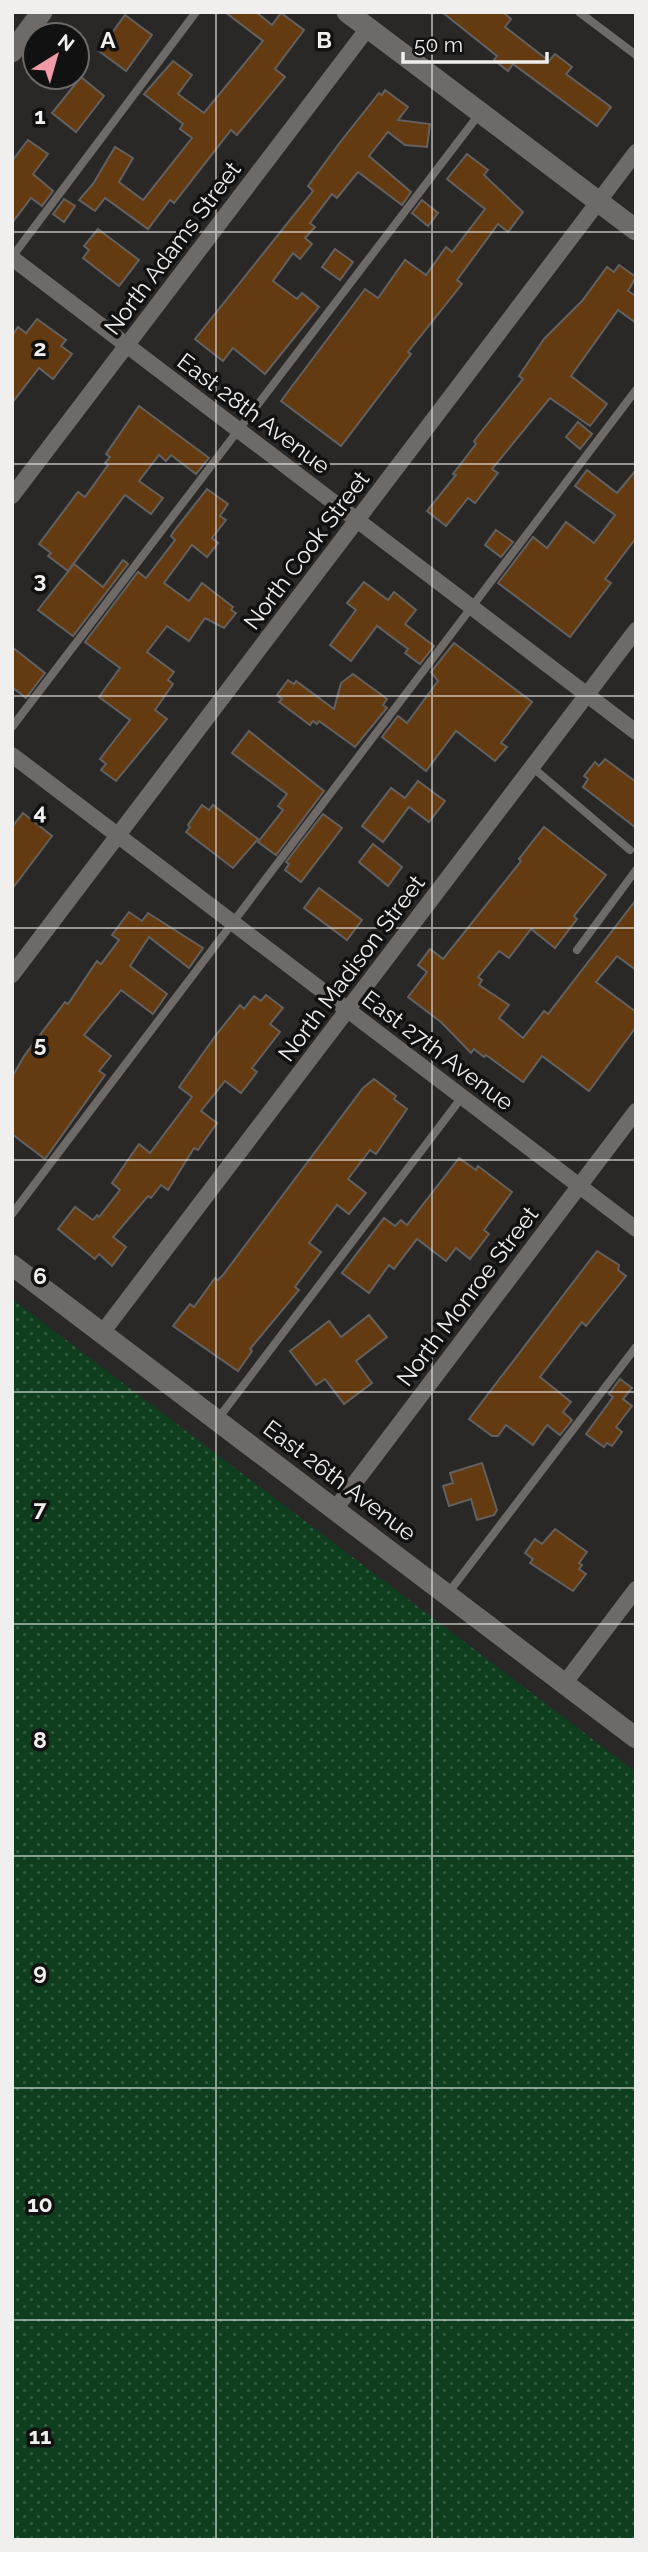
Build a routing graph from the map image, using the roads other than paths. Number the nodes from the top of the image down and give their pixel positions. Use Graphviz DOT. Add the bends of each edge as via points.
graph roads {
  1 [pos="42,12"];
  2 [pos="196,12"];
  3 [pos="347,12"];
  4 [pos="579,12"];
  5 [pos="368,28"];
  6 [pos="12,52"];
  7 [pos="636,55"];
  8 [pos="480,113"];
  9 [pos="636,152"];
  10 [pos="597,201"];
  11 [pos="636,230"];
  12 [pos="12,257"];
  13 [pos="127,345"];
  14 [pos="636,390"];
  15 [pos="239,430"];
  16 [pos="12,496"];
  17 [pos="358,520"];
  18 [pos="472,608"];
  19 [pos="636,630"];
  20 [pos="587,695"];
  21 [pos="12,727"];
  22 [pos="636,732"];
  23 [pos="12,755"];
  24 [pos="532,767"];
  25 [pos="116,836"];
  26 [pos="630,850"];
  27 [pos="636,870"];
  28 [pos="231,923"];
  29 [pos="577,950"];
  30 [pos="12,975"];
  31 [pos="347,1011"];
  32 [pos="462,1097"];
  33 [pos="636,1111"];
  34 [pos="579,1186"];
  35 [pos="12,1214"];
  36 [pos="636,1229"];
  37 [pos="12,1265"];
  38 [pos="102,1333"];
  39 [pos="636,1347"];
  40 [pos="217,1420"];
  41 [pos="335,1509"];
  42 [pos="636,1589"];
  43 [pos="447,1595"];
  44 [pos="564,1684"];
  45 [pos="636,1738"];
  1 -- 6 [label="street"];
  2 -- 12 [label="lane"];
  3 -- 5 [label="street"];
  4 -- 7 [label="lane"];
  5 -- 8 [label="street"];
  5 -- 13 [label="street, North Adams Street"];
  8 -- 10 [label="street"];
  8 -- 15 [label="lane"];
  9 -- 10 [label="street, North Cook Street"];
  10 -- 11 [label="street"];
  10 -- 17 [label="street, North Cook Street"];
  12 -- 13 [label="street, East 28th Avenue"];
  13 -- 15 [label="street, East 28th Avenue"];
  13 -- 16 [label="street, North Adams Street"];
  14 -- 18 [label="lane"];
  15 -- 17 [label="street, East 28th Avenue"];
  15 -- 21 [label="lane"];
  17 -- 18 [label="street, East 28th Avenue"];
  17 -- 25 [label="street, North Cook Street"];
  18 -- 20 [label="street, East 28th Avenue"];
  18 -- 28 [label="lane"];
  19 -- 20 [label="street, North Madison Street"];
  20 -- 22 [label="street, East 28th Avenue"];
  20 -- 24 [label="street, North Madison Street"];
  23 -- 25 [label="street, East 27th Avenue"];
  24 -- 26 [label="lane"];
  24 -- 31 [label="street, North Madison Street"];
  25 -- 28 [label="street, East 27th Avenue"];
  25 -- 30 [label="street, North Cook Street"];
  27 -- 29 [label="lane"];
  28 -- 31 [label="street, East 27th Avenue"];
  28 -- 35 [label="lane"];
  31 -- 32 [label="street, East 27th Avenue"];
  31 -- 38 [label="street, North Madison Street"];
  32 -- 34 [label="street, East 27th Avenue"];
  32 -- 40 [label="lane"];
  33 -- 34 [label="street, North Monroe Street"];
  34 -- 36 [label="street, East 27th Avenue"];
  34 -- 41 [label="street, North Monroe Street"];
  37 -- 38 [label="street, East 26th Avenue"];
  38 -- 40 [label="street, East 26th Avenue"];
  39 -- 43 [label="lane"];
  40 -- 41 [label="street, East 26th Avenue"];
  41 -- 43 [label="street, East 26th Avenue"];
  42 -- 44 [label="street"];
  43 -- 44 [label="street, East 26th Avenue"];
  44 -- 45 [label="street, East 26th Avenue"];
}
